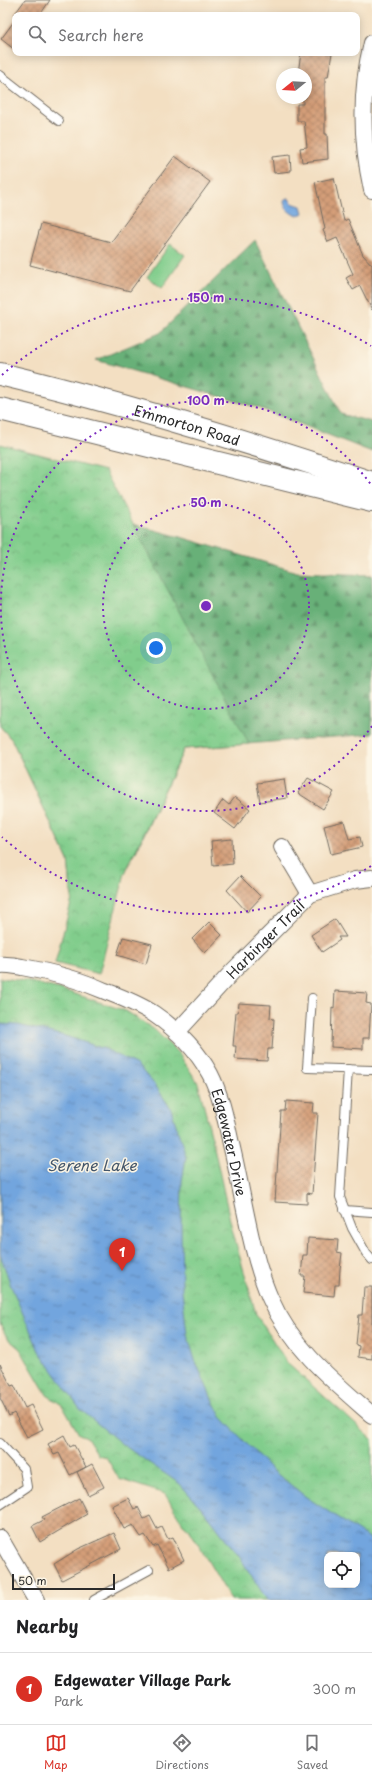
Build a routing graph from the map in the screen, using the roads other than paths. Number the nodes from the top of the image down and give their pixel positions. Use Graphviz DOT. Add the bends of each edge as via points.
graph roads {
  1 [pos="372,43"];
  2 [pos="0,75"];
  3 [pos="59,121"];
  4 [pos="372,190"];
  5 [pos="0,374"];
  6 [pos="0,409"];
  7 [pos="372,483"];
  8 [pos="372,501"];
  9 [pos="282,847"];
  10 [pos="372,878"];
  11 [pos="310,894"];
  12 [pos="0,965"];
  13 [pos="312,998"];
  14 [pos="177,1032"];
  15 [pos="348,1069"];
  16 [pos="372,1070"];
  17 [pos="344,1210"];
  18 [pos="372,1212"];
  19 [pos="372,1260"];
  20 [pos="372,1415"];
  21 [pos="0,1443"];
  22 [pos="0,1505"];
  23 [pos="0,1538"];
  24 [pos="149,1570"];
  25 [pos="36,1600"];
  26 [pos="94,1600"];
  1 -- 4 [label="street" via="363,96 363,126 365,156"];
  2 -- 3 [label="lane"];
  5 -- 7 [label="main road, Emmorton Road" via="74,392 220,434"];
  6 -- 8 [label="main road, Emmorton Road"];
  9 -- 11 [label="street"];
  10 -- 11 [label="street, Harbinger Trail" via="355,880"];
  11 -- 14 [label="street, Harbinger Trail" via="233,971"];
  12 -- 14 [label="street, Edgewater Drive" via="45,971 82,981 153,1013"];
  13 -- 15 [label="lane" via="307,1068"];
  14 -- 20 [label="street, Edgewater Drive" via="196,1053 218,1092 260,1270 271,1299 303,1351"];
  15 -- 16 [label="lane"];
  15 -- 17 [label="lane" via="340,1196"];
  17 -- 18 [label="lane"];
  17 -- 19 [label="lane"];
  21 -- 22 [label="lane" via="24,1469 28,1486"];
  23 -- 25 [label="street"];
  24 -- 26 [label="lane"];
}
